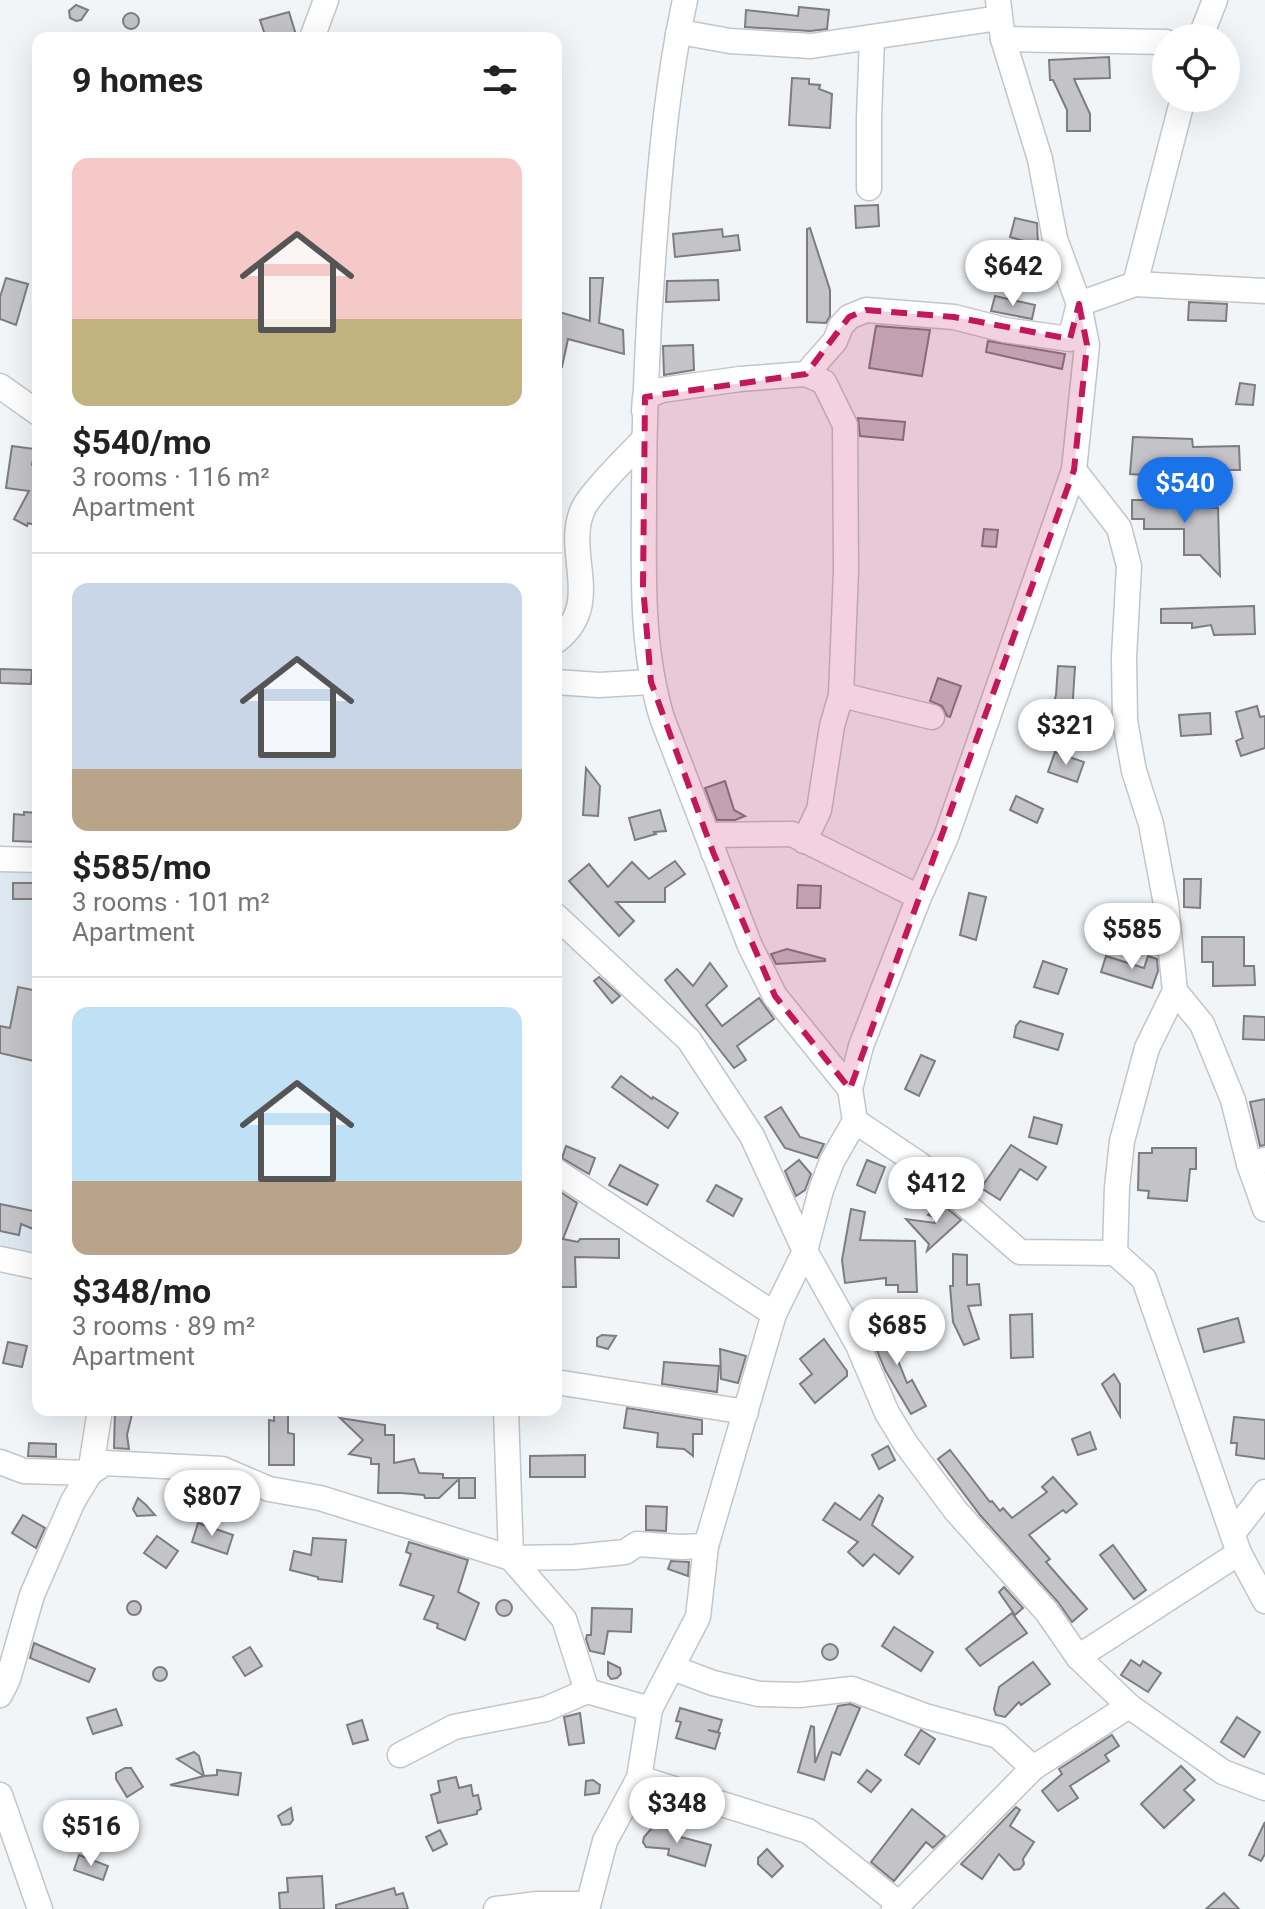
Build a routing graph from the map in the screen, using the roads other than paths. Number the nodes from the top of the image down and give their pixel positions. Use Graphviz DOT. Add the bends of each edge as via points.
graph roads {
  1 [pos="326,0"];
  2 [pos="685,0"];
  3 [pos="1215,0"];
  4 [pos="1000,19"];
  5 [pos="1206,24"];
  6 [pos="314,32"];
  7 [pos="678,34"];
  8 [pos="872,39"];
  9 [pos="1152,40"];
  10 [pos="1179,112"];
  11 [pos="869,188"];
  12 [pos="1135,284"];
  13 [pos="1265,291"];
  14 [pos="1079,304"];
  15 [pos="806,374"];
  16 [pos="0,386"];
  17 [pos="32,409"];
  18 [pos="644,429"];
  19 [pos="1074,470"];
  20 [pos="562,635"];
  21 [pos="562,682"];
  22 [pos="651,682"];
  23 [pos="841,695"];
  24 [pos="932,717"];
  25 [pos="804,841"];
  26 [pos="713,852"];
  27 [pos="0,859"];
  28 [pos="32,860"];
  29 [pos="919,897"];
  30 [pos="562,922"];
  31 [pos="1175,991"];
  32 [pos="850,1089"];
  33 [pos="855,1121"];
  34 [pos="1257,1162"];
  35 [pos="562,1175"];
  36 [pos="1265,1209"];
  37 [pos="805,1251"];
  38 [pos="1115,1253"];
  39 [pos="0,1259"];
  40 [pos="32,1266"];
  41 [pos="774,1314"];
  42 [pos="562,1383"];
  43 [pos="746,1412"];
  44 [pos="99,1416"];
  45 [pos="506,1416"];
  46 [pos="0,1462"];
  47 [pos="90,1473"];
  48 [pos="1265,1492"];
  49 [pos="1237,1542"];
  50 [pos="706,1546"];
  51 [pos="511,1558"];
  52 [pos="1265,1601"];
  53 [pos="1078,1657"];
  54 [pos="673,1668"];
  55 [pos="587,1691"];
  56 [pos="0,1695"];
  57 [pos="1129,1706"];
  58 [pos="650,1709"];
  59 [pos="400,1755"];
  60 [pos="1033,1768"];
  61 [pos="639,1778"];
  62 [pos="1265,1788"];
  63 [pos="0,1795"];
  64 [pos="4,1823"];
  65 [pos="896,1906"];
  66 [pos="587,1907"];
  67 [pos="40,1909"];
  68 [pos="496,1909"];
  1 -- 6 [label="street"];
  2 -- 7 [label="street"];
  3 -- 5 [label="street"];
  4 -- 8 [label="street"];
  4 -- 9 [label="street"];
  4 -- 14 [label="street" via="1040,159 1055,239"];
  7 -- 8 [label="street" via="811,46"];
  7 -- 18 [label="street" via="663,126"];
  8 -- 11 [label="street"];
  10 -- 12 [label="street"];
  12 -- 13 [label="street"];
  12 -- 14 [label="street"];
  14 -- 15 [label="street" via="1070,339 954,317 866,310 849,317"];
  14 -- 19 [label="street" via="1087,345"];
  15 -- 18 [label="street" via="662,390 645,397"];
  15 -- 23 [label="street" via="824,382 845,425"];
  16 -- 17 [label="street"];
  18 -- 20 [label="street" via="583,507 577,529 582,599 572,626"];
  18 -- 22 [label="street" via="643,586"];
  19 -- 29 [label="street" via="946,837"];
  19 -- 31 [label="street" via="1119,528 1129,566 1125,721 1166,904"];
  21 -- 22 [label="street"];
  22 -- 26 [label="street"];
  23 -- 24 [label="street"];
  23 -- 25 [label="street" via="819,810"];
  25 -- 26 [label="street" via="792,834 712,835"];
  25 -- 29 [label="street"];
  26 -- 32 [label="street" via="775,996"];
  27 -- 28 [label="street"];
  29 -- 32 [label="street" via="873,1011"];
  30 -- 37 [label="street" via="689,1040 752,1136"];
  31 -- 34 [label="street" via="1202,1024"];
  31 -- 38 [label="street" via="1147,1048 1122,1141"];
  32 -- 33 [label="street"];
  33 -- 37 [label="street" via="832,1161"];
  33 -- 38 [label="street" via="919,1164 1020,1252"];
  34 -- 36 [label="street"];
  35 -- 41 [label="street"];
  37 -- 41 [label="street"];
  37 -- 53 [label="street" via="906,1444 956,1511 1047,1612"];
  38 -- 49 [label="street" via="1144,1279"];
  39 -- 40 [label="street"];
  41 -- 43 [label="street"];
  42 -- 43 [label="street"];
  43 -- 50 [label="street"];
  44 -- 47 [label="street"];
  45 -- 51 [label="street"];
  46 -- 47 [label="street" via="24,1471"];
  47 -- 51 [label="street" via="105,1463 222,1469 269,1489 320,1498"];
  47 -- 56 [label="street" via="32,1595"];
  48 -- 49 [label="street"];
  49 -- 52 [label="street"];
  49 -- 53 [label="street"];
  50 -- 51 [label="street" via="637,1544 625,1552"];
  50 -- 54 [label="street" via="698,1617"];
  51 -- 55 [label="street" via="564,1619"];
  53 -- 57 [label="street"];
  54 -- 58 [label="street"];
  54 -- 60 [label="street" via="759,1694 852,1689 998,1736"];
  55 -- 58 [label="street"];
  55 -- 59 [label="street" via="546,1709 454,1727"];
  57 -- 60 [label="street"];
  57 -- 62 [label="street" via="1223,1772"];
  58 -- 61 [label="street"];
  60 -- 65 [label="street"];
  61 -- 65 [label="street" via="808,1831"];
  61 -- 66 [label="street" via="605,1841"];
  63 -- 64 [label="street"];
  64 -- 67 [label="street"];
  66 -- 68 [label="street" via="537,1904"];
}
